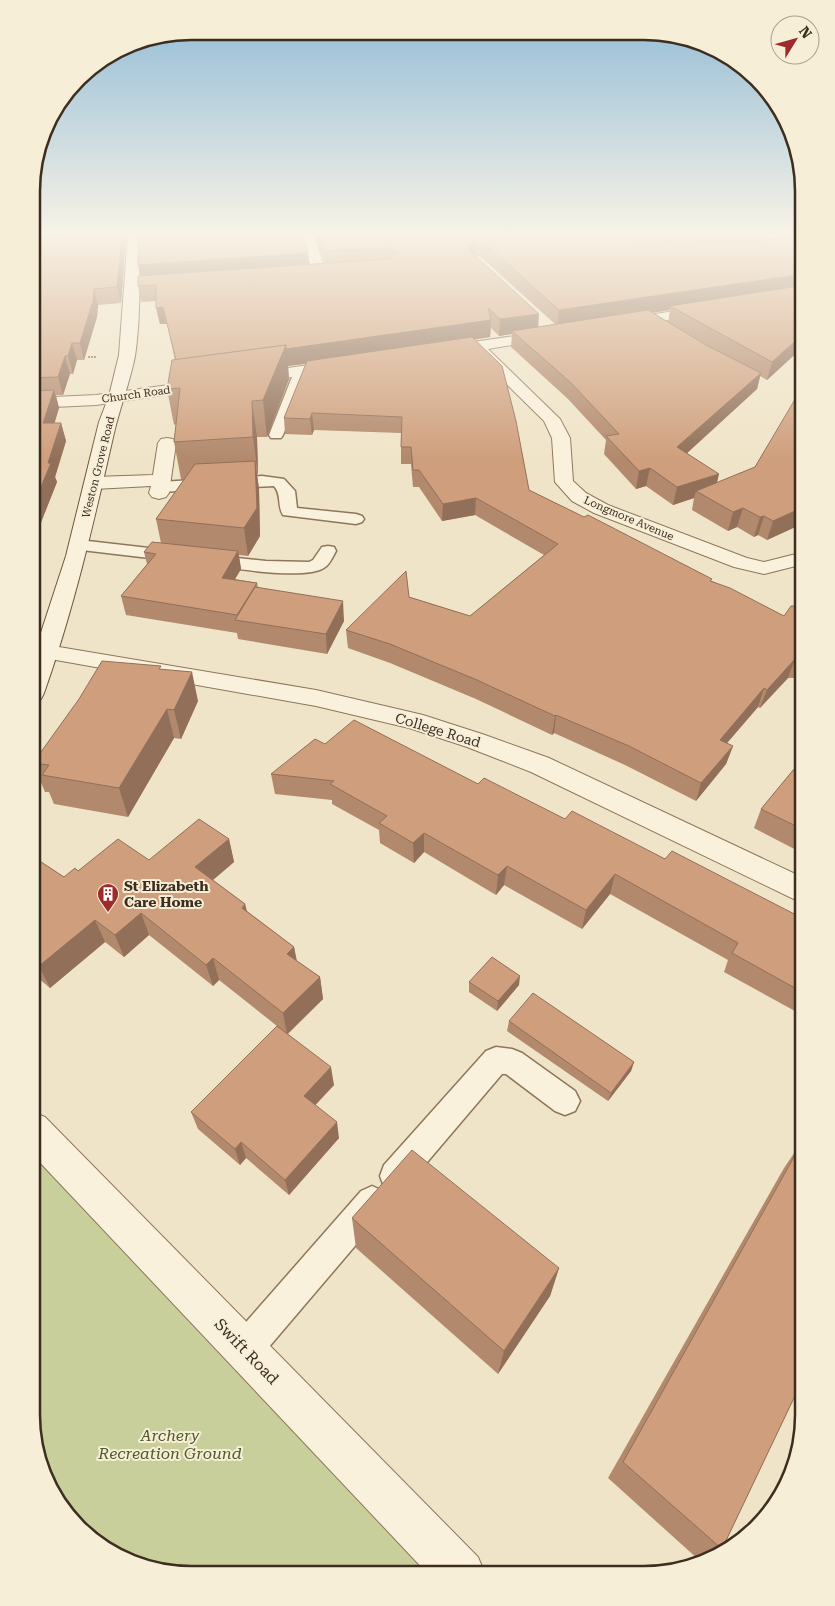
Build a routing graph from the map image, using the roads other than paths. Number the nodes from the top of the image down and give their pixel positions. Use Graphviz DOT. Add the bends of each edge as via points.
graph roads {
  1 [pos="134,309"];
  2 [pos="714,309"];
  3 [pos="648,319"];
  4 [pos="539,321"];
  5 [pos="610,325"];
  6 [pos="664,329"];
  7 [pos="476,347"];
  8 [pos="428,354"];
  9 [pos="350,365"];
  10 [pos="301,372"];
  11 [pos="117,396"];
  12 [pos="40,402"];
  13 [pos="276,434"];
  14 [pos="166,442"];
  15 [pos="94,483"];
  16 [pos="160,487"];
  17 [pos="356,519"];
  18 [pos="79,545"];
  19 [pos="328,551"];
  20 [pos="795,560"];
  21 [pos="47,652"];
  22 [pos="40,671"];
  23 [pos="795,888"];
  24 [pos="565,1101"];
  25 [pos="40,1137"];
  26 [pos="245,1349"];
  27 [pos="453,1566"];
  1 -- 11 [label="street, Weston Grove Road"];
  2 -- 3 [label="street"];
  3 -- 5 [label="street"];
  3 -- 6 [label="street"];
  4 -- 7 [label="street" via="558,333"];
  7 -- 8 [label="street"];
  7 -- 20 [label="street, Longmore Avenue" via="551,419 561,438 564,482 578,497 741,563 764,568"];
  9 -- 10 [label="street, Church Road"];
  10 -- 11 [label="street, Church Road"];
  10 -- 13 [label="lane"];
  11 -- 12 [label="street, Church Road"];
  11 -- 15 [label="street, Weston Grove Road"];
  14 -- 16 [label="street"];
  15 -- 16 [label="street"];
  15 -- 18 [label="street, Weston Grove Road"];
  16 -- 17 [label="lane" via="279,482 287,491 289,512"];
  18 -- 19 [label="lane" via="308,568 319,564"];
  18 -- 21 [label="street, Weston Grove Road"];
  21 -- 22 [label="street, Weston Grove Road"];
  21 -- 23 [label="street, College Road" via="316,698 414,721 476,740 540,765"];
  24 -- 26 [label="lane" via="512,1062 496,1060"];
  25 -- 26 [label="street, Swift Road"];
  26 -- 27 [label="street, Swift Road"];
}
